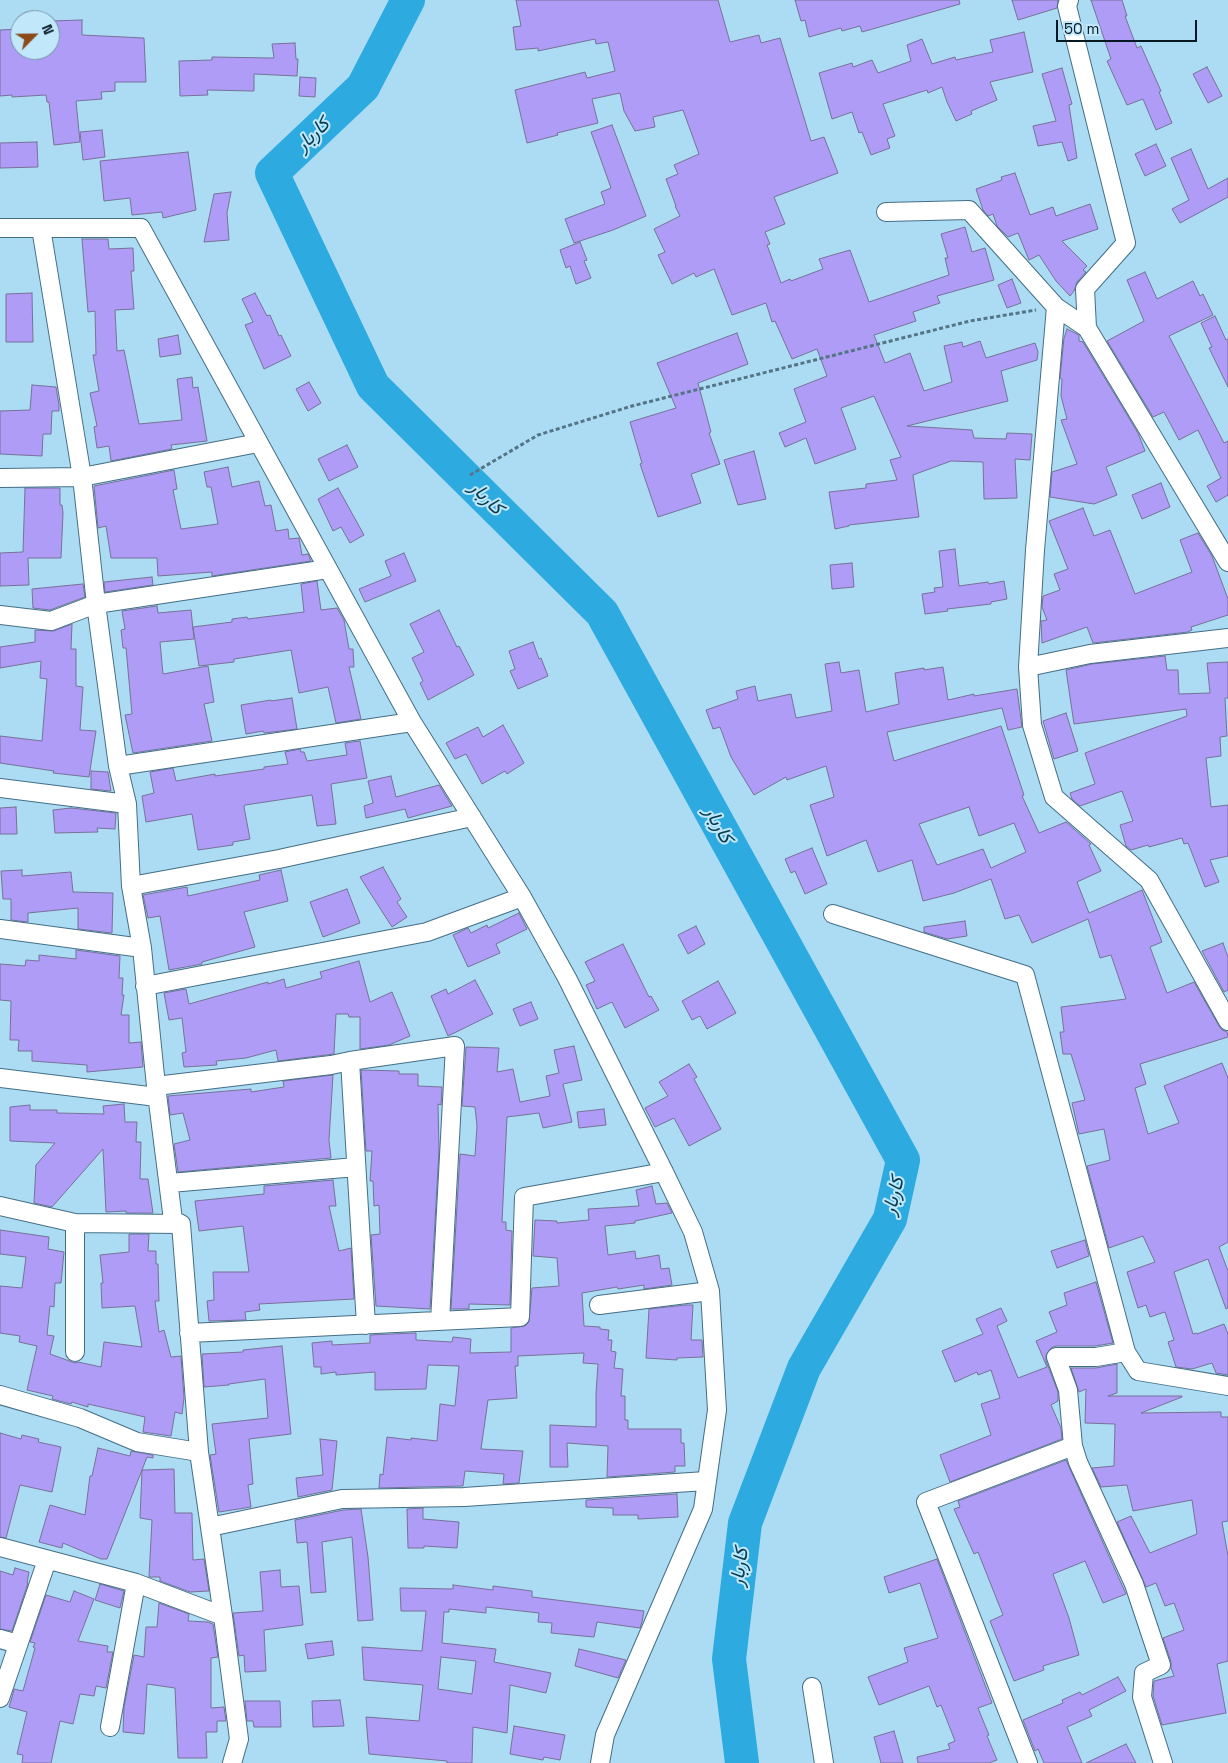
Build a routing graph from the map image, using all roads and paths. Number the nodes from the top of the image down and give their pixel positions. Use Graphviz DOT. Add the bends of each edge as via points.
graph roads {
  1 [pos="1069,0"];
  2 [pos="886,212"];
  3 [pos="0,228"];
  4 [pos="41,228"];
  5 [pos="1056,307"];
  6 [pos="1087,328"];
  7 [pos="258,443"];
  8 [pos="470,475"];
  9 [pos="82,477"];
  10 [pos="0,478"];
  11 [pos="1228,562"];
  12 [pos="328,569"];
  13 [pos="96,604"];
  14 [pos="0,615"];
  15 [pos="1228,638"];
  16 [pos="1028,667"];
  17 [pos="412,722"];
  18 [pos="118,766"];
  19 [pos="0,788"];
  20 [pos="127,804"];
  21 [pos="472,817"];
  22 [pos="131,886"];
  23 [pos="522,897"];
  24 [pos="833,914"];
  25 [pos="0,929"];
  26 [pos="142,948"];
  27 [pos="145,986"];
  28 [pos="1228,1021"];
  29 [pos="350,1061"];
  30 [pos="0,1078"];
  31 [pos="157,1091"];
  32 [pos="356,1167"];
  33 [pos="664,1172"];
  34 [pos="170,1183"];
  35 [pos="0,1206"];
  36 [pos="75,1223"];
  37 [pos="181,1224"];
  38 [pos="710,1291"];
  39 [pos="599,1305"];
  40 [pos="440,1321"];
  41 [pos="366,1325"];
  42 [pos="189,1334"];
  43 [pos="75,1352"];
  44 [pos="1126,1352"];
  45 [pos="1228,1386"];
  46 [pos="0,1395"];
  47 [pos="1073,1446"];
  48 [pos="200,1452"];
  49 [pos="706,1481"];
  50 [pos="210,1527"];
  51 [pos="0,1547"];
  52 [pos="47,1560"];
  53 [pos="136,1583"];
  54 [pos="223,1616"];
  55 [pos="0,1639"];
  56 [pos="18,1644"];
  57 [pos="812,1687"];
  58 [pos="0,1698"];
  59 [pos="110,1728"];
  60 [pos="232,1763"];
  61 [pos="600,1763"];
  62 [pos="824,1763"];
  63 [pos="1028,1763"];
  64 [pos="1164,1763"];
  1 -- 6 [label="street" via="1067,6 1126,244 1085,289"];
  2 -- 5 [label="street" via="968,210"];
  3 -- 4 [label="street"];
  4 -- 7 [label="street" via="141,228"];
  4 -- 9 [label="street"];
  5 -- 6 [label="street"];
  5 -- 8 [label="path" via="970,321 632,406 538,435"];
  5 -- 16 [label="street"];
  6 -- 11 [label="street"];
  7 -- 9 [label="street"];
  7 -- 12 [label="street"];
  9 -- 10 [label="street"];
  9 -- 13 [label="street"];
  12 -- 13 [label="street"];
  12 -- 17 [label="street"];
  13 -- 14 [label="street" via="51,621"];
  13 -- 18 [label="street"];
  15 -- 16 [label="street" via="1090,654"];
  16 -- 28 [label="street" via="1032,725 1054,797 1149,880"];
  17 -- 18 [label="street"];
  17 -- 21 [label="street"];
  18 -- 20 [label="street"];
  19 -- 20 [label="street"];
  20 -- 22 [label="street"];
  21 -- 22 [label="street" via="278,859"];
  21 -- 23 [label="street"];
  22 -- 26 [label="street"];
  23 -- 27 [label="street" via="427,932"];
  23 -- 33 [label="street" via="567,978"];
  24 -- 44 [label="street" via="1025,975"];
  25 -- 26 [label="street"];
  26 -- 27 [label="street"];
  27 -- 31 [label="street"];
  29 -- 31 [label="street"];
  29 -- 32 [label="street"];
  29 -- 40 [label="street" via="455,1046"];
  30 -- 31 [label="street"];
  31 -- 34 [label="street"];
  32 -- 34 [label="street"];
  32 -- 41 [label="street"];
  33 -- 38 [label="street" via="692,1232"];
  33 -- 40 [label="street" via="524,1197 520,1317"];
  34 -- 37 [label="street" via="173,1220"];
  35 -- 36 [label="street"];
  36 -- 37 [label="street"];
  36 -- 43 [label="street"];
  37 -- 42 [label="street"];
  38 -- 39 [label="street"];
  38 -- 49 [label="street" via="717,1410"];
  40 -- 41 [label="street"];
  41 -- 42 [label="street"];
  42 -- 48 [label="street"];
  44 -- 45 [label="street" via="1138,1371"];
  44 -- 47 [label="street" via="1096,1357 1056,1357 1068,1390"];
  46 -- 48 [label="street" via="80,1418 137,1442"];
  47 -- 63 [label="street" via="926,1502"];
  47 -- 64 [label="street" via="1134,1584 1161,1665 1144,1672 1142,1697"];
  48 -- 50 [label="street"];
  49 -- 50 [label="street" via="464,1497 342,1499"];
  49 -- 61 [label="street" via="703,1509 605,1735"];
  50 -- 54 [label="street"];
  51 -- 52 [label="street"];
  52 -- 53 [label="street"];
  52 -- 56 [label="street"];
  53 -- 54 [label="street"];
  53 -- 59 [label="street"];
  54 -- 60 [label="street" via="239,1739"];
  55 -- 56 [label="street"];
  56 -- 58 [label="street"];
  57 -- 62 [label="street"];
}
